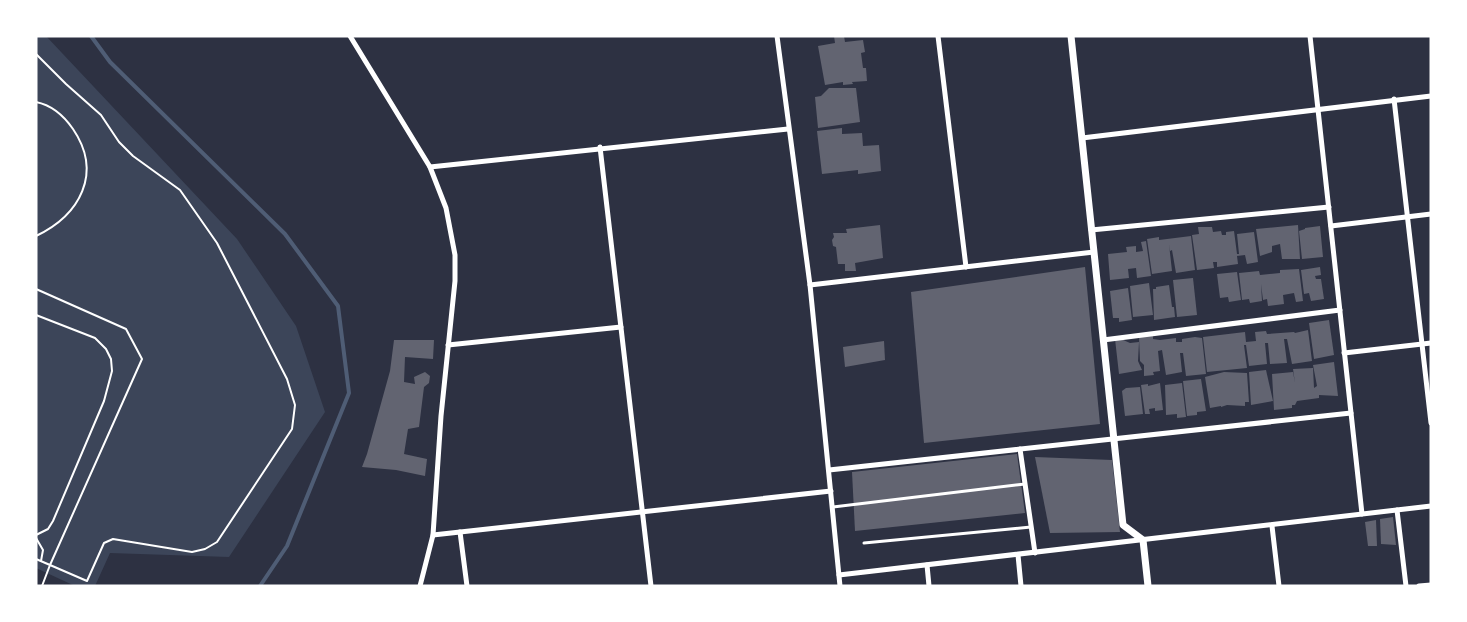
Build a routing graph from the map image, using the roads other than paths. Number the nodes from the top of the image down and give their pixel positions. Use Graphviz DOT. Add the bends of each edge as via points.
graph roads {
  1 [pos="350,36"];
  2 [pos="777,36"];
  3 [pos="938,36"];
  4 [pos="1071,36"];
  5 [pos="1310,36"];
  6 [pos="1431,96"];
  7 [pos="1394,99"];
  8 [pos="1318,109"];
  9 [pos="788,129"];
  10 [pos="1082,138"];
  11 [pos="600,147"];
  12 [pos="430,167"];
  13 [pos="1329,207"];
  14 [pos="1431,214"];
  15 [pos="1407,217"];
  16 [pos="1331,226"];
  17 [pos="1091,230"];
  18 [pos="1094,252"];
  19 [pos="966,267"];
  20 [pos="810,285"];
  21 [pos="1340,310"];
  22 [pos="621,327"];
  23 [pos="1103,340"];
  24 [pos="1431,343"];
  25 [pos="1422,344"];
  26 [pos="448,345"];
  27 [pos="1344,353"];
  28 [pos="1351,412"];
  29 [pos="1431,423"];
  30 [pos="1114,439"];
  31 [pos="1020,449"];
  32 [pos="829,470"];
  33 [pos="1025,484"];
  34 [pos="831,491"];
  35 [pos="1431,506"];
  36 [pos="833,507"];
  37 [pos="1397,510"];
  38 [pos="643,511"];
  39 [pos="1362,514"];
  40 [pos="1272,526"];
  41 [pos="1031,527"];
  42 [pos="460,532"];
  43 [pos="433,535"];
  44 [pos="1143,540"];
  45 [pos="864,543"];
  46 [pos="1035,553"];
  47 [pos="1018,555"];
  48 [pos="927,565"];
  49 [pos="839,575"];
  50 [pos="1431,585"];
  51 [pos="420,586"];
  52 [pos="467,586"];
  53 [pos="651,586"];
  54 [pos="840,586"];
  55 [pos="929,586"];
  56 [pos="1022,586"];
  57 [pos="1148,586"];
  58 [pos="1279,586"];
  59 [pos="1406,586"];
  60 [pos="1419,586"];
  1 -- 12 [label="street"];
  2 -- 9 [label="street"];
  3 -- 19 [label="street"];
  4 -- 10 [label="street"];
  5 -- 8 [label="street"];
  6 -- 7 [label="street"];
  7 -- 8 [label="street"];
  7 -- 15 [label="street"];
  8 -- 10 [label="street"];
  8 -- 13 [label="street"];
  9 -- 11 [label="street"];
  9 -- 20 [label="street"];
  10 -- 17 [label="street"];
  11 -- 12 [label="street"];
  11 -- 22 [label="street"];
  12 -- 26 [label="street" via="446,208 455,255"];
  13 -- 16 [label="street"];
  13 -- 17 [label="street"];
  14 -- 15 [label="street"];
  15 -- 16 [label="street"];
  15 -- 25 [label="street"];
  16 -- 21 [label="street"];
  17 -- 18 [label="street"];
  18 -- 19 [label="street"];
  18 -- 23 [label="street"];
  19 -- 20 [label="street"];
  20 -- 32 [label="street"];
  21 -- 23 [label="street"];
  21 -- 27 [label="street"];
  22 -- 26 [label="street"];
  22 -- 38 [label="street"];
  23 -- 30 [label="street"];
  24 -- 25 [label="street"];
  25 -- 27 [label="street"];
  25 -- 29 [label="street"];
  26 -- 43 [label="street"];
  27 -- 28 [label="street"];
  28 -- 30 [label="street"];
  28 -- 39 [label="street"];
  30 -- 31 [label="street"];
  30 -- 44 [label="street" via="1123,525"];
  31 -- 32 [label="street"];
  31 -- 33 [label="street"];
  32 -- 34 [label="street"];
  33 -- 36 [label="lane"];
  33 -- 41 [label="street"];
  34 -- 36 [label="street"];
  34 -- 38 [label="street"];
  35 -- 37 [label="street"];
  36 -- 49 [label="street"];
  37 -- 39 [label="street"];
  37 -- 59 [label="street"];
  38 -- 42 [label="street"];
  38 -- 53 [label="street"];
  39 -- 40 [label="street"];
  40 -- 44 [label="street"];
  40 -- 58 [label="street"];
  41 -- 45 [label="lane"];
  41 -- 46 [label="street"];
  42 -- 43 [label="street"];
  42 -- 52 [label="street"];
  43 -- 51 [label="street"];
  44 -- 46 [label="street"];
  44 -- 57 [label="street"];
  46 -- 47 [label="street"];
  47 -- 48 [label="street"];
  47 -- 56 [label="street"];
  48 -- 49 [label="street"];
  48 -- 55 [label="street"];
  49 -- 54 [label="street"];
  50 -- 60 [label="street"];
}
